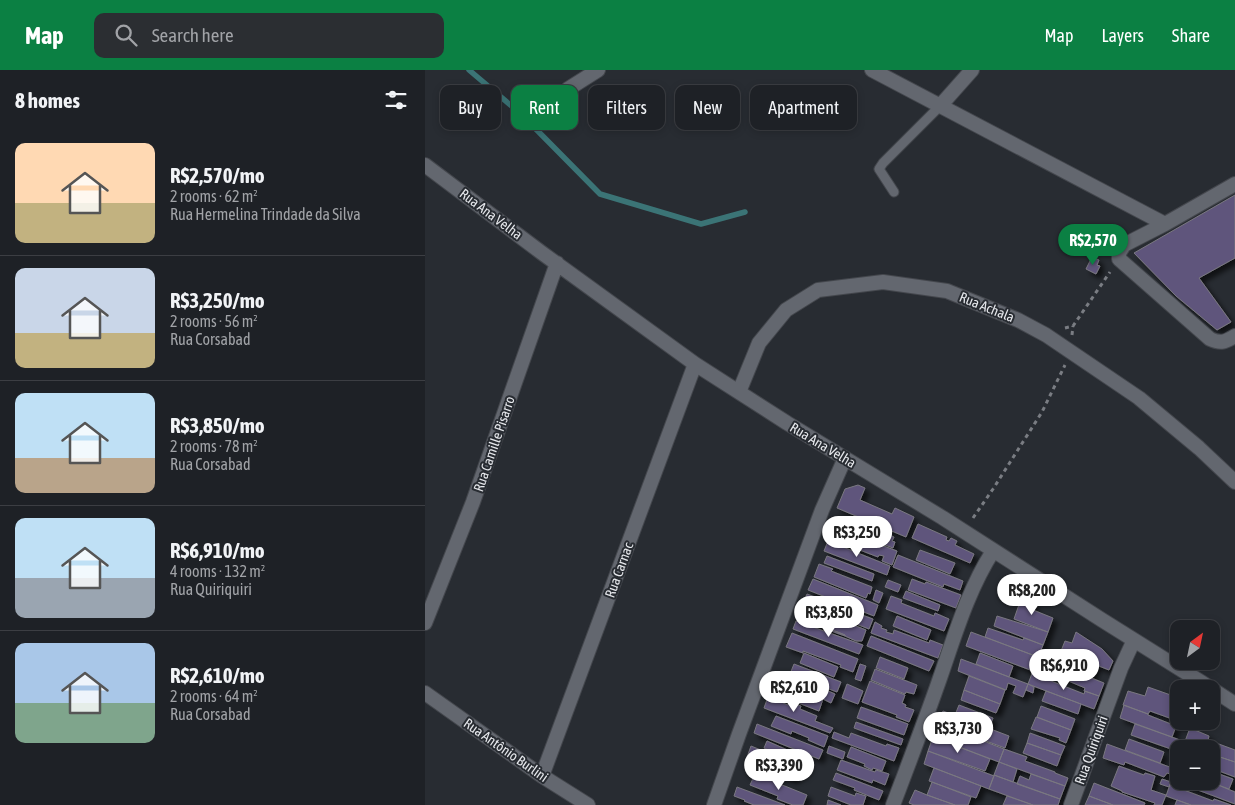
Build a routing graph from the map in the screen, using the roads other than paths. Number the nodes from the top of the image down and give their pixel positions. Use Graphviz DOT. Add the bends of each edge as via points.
graph roads {
  1 [pos="598,70"];
  2 [pos="872,70"];
  3 [pos="971,70"];
  4 [pos="574,85"];
  5 [pos="940,106"];
  6 [pos="425,165"];
  7 [pos="1235,184"];
  8 [pos="894,192"];
  9 [pos="1165,224"];
  10 [pos="557,263"];
  11 [pos="1235,336"];
  12 [pos="695,364"];
  13 [pos="739,392"];
  14 [pos="845,458"];
  15 [pos="1235,482"];
  16 [pos="993,551"];
  17 [pos="425,623"];
  18 [pos="1134,640"];
  19 [pos="425,693"];
  20 [pos="1235,704"];
  21 [pos="542,776"];
  22 [pos="588,805"];
  23 [pos="714,805"];
  24 [pos="893,805"];
  25 [pos="1071,805"];
  1 -- 4 [label="street"];
  2 -- 5 [label="street"];
  3 -- 5 [label="street"];
  5 -- 8 [label="lane" via="879,169"];
  5 -- 9 [label="street"];
  6 -- 10 [label="street, Rua Ana Velha"];
  7 -- 9 [label="street"];
  9 -- 11 [label="street" via="1124,244 1119,259 1210,339 1218,342"];
  10 -- 12 [label="street, Rua Ana Velha"];
  10 -- 17 [label="street, Rua Camille Pisarro" via="473,502"];
  12 -- 13 [label="street, Rua Ana Velha"];
  12 -- 21 [label="street, Rua Carnac"];
  13 -- 14 [label="street, Rua Ana Velha"];
  13 -- 15 [label="street, Rua Achala" via="759,343 786,310 817,290 883,282 947,291 1046,335 1139,398"];
  14 -- 16 [label="street, Rua Ana Velha"];
  14 -- 23 [label="street" via="822,510"];
  16 -- 18 [label="street, Rua Ana Velha"];
  16 -- 24 [label="street" via="958,624"];
  18 -- 20 [label="street, Rua Ana Velha"];
  18 -- 25 [label="street, Rua Quiriquiri"];
  19 -- 21 [label="street, Rua Antônio Burlini"];
  21 -- 22 [label="street, Rua Antônio Burlini"];
}
